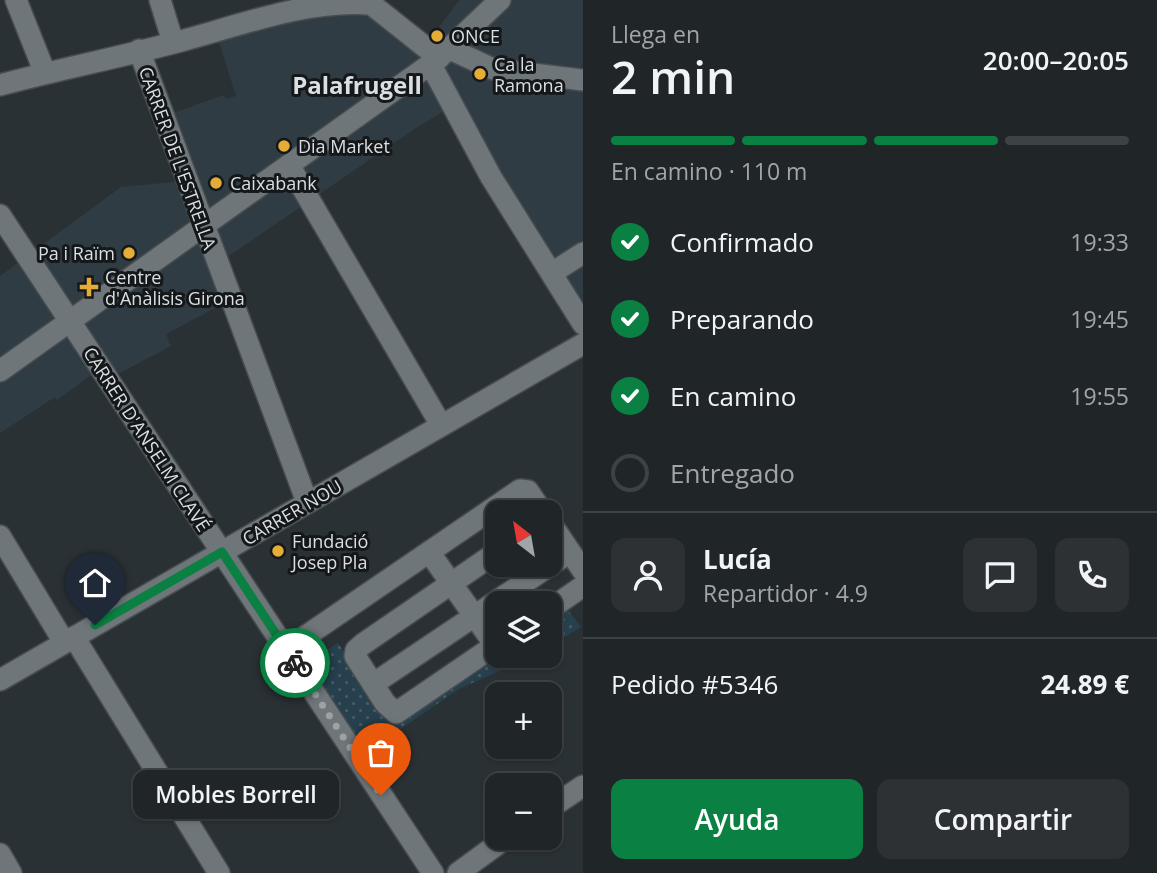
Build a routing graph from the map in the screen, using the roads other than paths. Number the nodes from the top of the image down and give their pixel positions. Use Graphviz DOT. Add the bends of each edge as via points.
graph roads {
  1 [pos="16,0"];
  2 [pos="160,0"];
  3 [pos="500,0"];
  4 [pos="367,2"];
  5 [pos="173,43"];
  6 [pos="139,50"];
  7 [pos="440,57"];
  8 [pos="45,74"];
  9 [pos="583,80"];
  10 [pos="0,85"];
  11 [pos="289,165"];
  12 [pos="0,215"];
  13 [pos="203,226"];
  14 [pos="583,253"];
  15 [pos="552,273"];
  16 [pos="70,321"];
  17 [pos="583,324"];
  18 [pos="583,344"];
  19 [pos="0,371"];
  20 [pos="441,425"];
  21 [pos="505,500"];
  22 [pos="534,500"];
  23 [pos="307,502"];
  24 [pos="485,514"];
  25 [pos="0,536"];
  26 [pos="562,541"];
  27 [pos="222,552"];
  28 [pos="429,552"];
  29 [pos="569,552"];
  30 [pos="485,561"];
  31 [pos="583,571"];
  32 [pos="452,584"];
  33 [pos="583,586"];
  34 [pos="562,601"];
  35 [pos="474,616"];
  36 [pos="485,630"];
  37 [pos="69,640"];
  38 [pos="287,649"];
  39 [pos="485,652"];
  40 [pos="0,680"];
  41 [pos="373,684"];
  42 [pos="583,786"];
  43 [pos="562,800"];
  44 [pos="490,850"];
  45 [pos="0,854"];
  46 [pos="11,873"];
  47 [pos="219,873"];
  48 [pos="433,873"];
  49 [pos="458,873"];
  1 -- 8 [label="street"];
  2 -- 5 [label="street"];
  3 -- 7 [label="street"];
  4 -- 5 [label="street" via="321,3"];
  4 -- 7 [label="street"];
  5 -- 6 [label="street"];
  6 -- 8 [label="street"];
  6 -- 13 [label="street, CARRER DE L'ESTRELLA"];
  7 -- 9 [label="street"];
  7 -- 11 [label="street"];
  7 -- 15 [label="street" via="491,177"];
  8 -- 10 [label="street"];
  11 -- 13 [label="street"];
  11 -- 20 [label="street"];
  12 -- 16 [label="street, CARRER D'ANSELM CLAVÉ"];
  13 -- 16 [label="street"];
  13 -- 23 [label="street, CARRER DE L'ESTRELLA"];
  14 -- 15 [label="street"];
  15 -- 17 [label="street"];
  16 -- 19 [label="street"];
  16 -- 27 [label="street, CARRER D'ANSELM CLAVÉ"];
  18 -- 20 [label="street, CARRER NOU"];
  20 -- 23 [label="street, CARRER NOU"];
  21 -- 22 [label="street" via="520,490 528,491"];
  23 -- 27 [label="street, CARRER NOU"];
  24 -- 28 [label="street"];
  25 -- 37 [label="street"];
  26 -- 29 [label="street"];
  27 -- 37 [label="street, CARRER NOU"];
  27 -- 38 [label="street, CARRER D'ANSELM CLAVÉ"];
  28 -- 32 [label="street"];
  28 -- 38 [label="street"];
  29 -- 31 [label="street"];
  29 -- 35 [label="street"];
  30 -- 32 [label="street"];
  32 -- 35 [label="street"];
  32 -- 41 [label="street" via="356,650 355,656"];
  33 -- 34 [label="street"];
  35 -- 36 [label="street"];
  35 -- 41 [label="street"];
  37 -- 40 [label="street, CARRER NOU"];
  37 -- 47 [label="street"];
  38 -- 48 [label="street, CARRER D'ANSELM CLAVÉ"];
  39 -- 41 [label="street" via="396,713"];
  42 -- 43 [label="street"];
  44 -- 49 [label="street"];
  45 -- 46 [label="street"];
}
